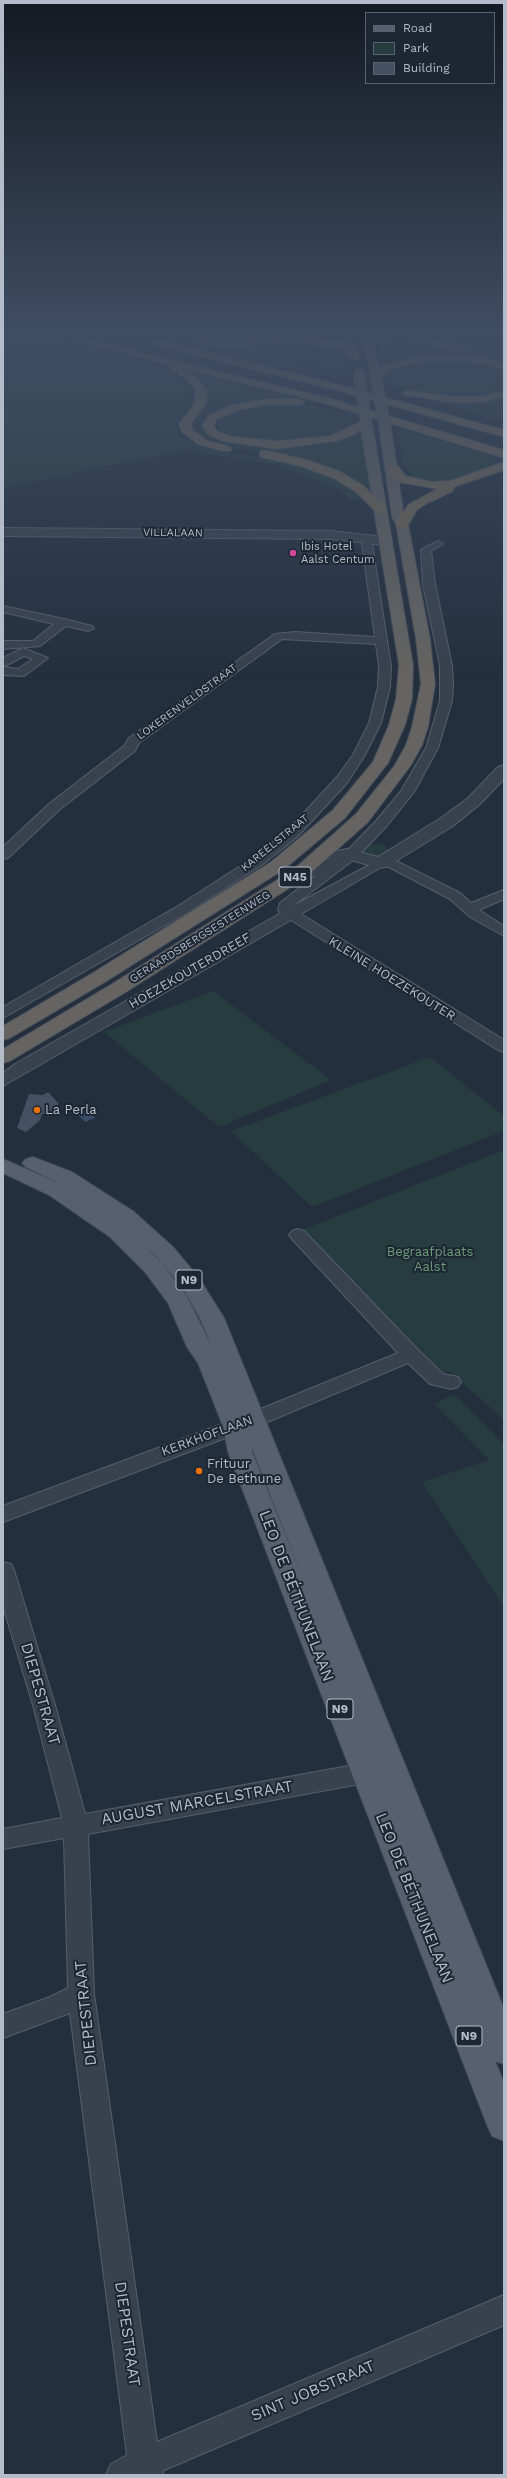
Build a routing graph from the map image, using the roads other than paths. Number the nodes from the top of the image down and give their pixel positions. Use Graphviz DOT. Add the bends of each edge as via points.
graph roads {
  1 [pos="240,451"];
  2 [pos="372,451"];
  3 [pos="390,451"];
  4 [pos="499,452"];
  5 [pos="504,459"];
  6 [pos="504,466"];
  7 [pos="393,468"];
  8 [pos="504,470"];
  9 [pos="380,510"];
  10 [pos="402,524"];
  11 [pos="7,531"];
  12 [pos="331,535"];
  13 [pos="379,535"];
  14 [pos="438,544"];
  15 [pos="3,609"];
  16 [pos="64,622"];
  17 [pos="88,628"];
  18 [pos="382,641"];
  19 [pos="3,645"];
  20 [pos="24,649"];
  21 [pos="3,663"];
  22 [pos="3,671"];
  23 [pos="504,770"];
  24 [pos="352,854"];
  25 [pos="3,855"];
  26 [pos="383,861"];
  27 [pos="299,874"];
  28 [pos="504,894"];
  29 [pos="468,909"];
  30 [pos="288,910"];
  31 [pos="504,932"];
  32 [pos="3,1013"];
  33 [pos="3,1034"];
  34 [pos="504,1047"];
  35 [pos="3,1057"];
  36 [pos="3,1081"];
  37 [pos="3,1151"];
  38 [pos="3,1166"];
  39 [pos="298,1235"];
  40 [pos="411,1355"];
  41 [pos="451,1382"];
  42 [pos="244,1423"];
  43 [pos="3,1514"];
  44 [pos="3,1570"];
  45 [pos="378,1771"];
  46 [pos="76,1825"];
  47 [pos="3,1840"];
  48 [pos="81,1994"];
  49 [pos="3,2026"];
  50 [pos="504,2049"];
  51 [pos="504,2125"];
  52 [pos="504,2310"];
  53 [pos="138,2471"];
  1 -- 9 [label="highway" via="284,458 327,470 354,484"];
  2 -- 9 [label="highway, GERAARDSBERGSESTEENWEG / N45"];
  3 -- 7 [label="highway, GERAARDSBERGSESTEENWEG / N45, bridge"];
  4 -- 5 [label="highway" via="495,454"];
  6 -- 7 [label="highway" via="454,483 433,486 402,479 396,475"];
  7 -- 10 [label="highway, GERAARDSBERGSESTEENWEG / N45" via="391,472 398,517"];
  8 -- 10 [label="highway" via="450,488 422,501 412,508"];
  9 -- 13 [label="highway, GERAARDSBERGSESTEENWEG / N45"];
  10 -- 27 [label="highway, GERAARDSBERGSESTEENWEG / N45" via="428,666 427,700 420,727 414,745 387,788 362,818"];
  11 -- 12 [label="street, VILLALAAN"];
  12 -- 13 [label="street, VILLALAAN"];
  12 -- 13 [label="street, VILLALAAN" via="354,532"];
  13 -- 18 [label="street, KAREELSTRAAT" via="367,544"];
  13 -- 33 [label="highway, GERAARDSBERGSESTEENWEG / N45" via="406,665 406,684 390,743 364,785 340,814 277,866"];
  14 -- 24 [label="street, HOEZEKOUTERDREEF" via="426,550 429,584 446,666 446,701 439,728 422,768 407,792 368,839"];
  15 -- 16 [label="street"];
  16 -- 17 [label="street"];
  16 -- 20 [label="street" via="36,644"];
  18 -- 25 [label="street, LOKERENVELDSTRAAT" via="279,636 133,741 130,748 54,808"];
  18 -- 32 [label="street, KAREELSTRAAT" via="384,687 374,723 359,755 319,807 258,861 176,913"];
  19 -- 20 [label="street"];
  20 -- 21 [label="street"];
  20 -- 22 [label="street" via="42,659 20,673"];
  23 -- 26 [label="street, HOEZEKOUTERDREEF" via="487,789 452,818"];
  24 -- 26 [label="street"];
  24 -- 27 [label="street" via="337,856 316,870"];
  24 -- 30 [label="street, HOEZEKOUTERDREEF"];
  26 -- 29 [label="street" via="455,896"];
  26 -- 30 [label="street, HOEZEKOUTERDREEF"];
  27 -- 35 [label="highway, GERAARDSBERGSESTEENWEG / N45" via="119,988"];
  28 -- 29 [label="street"];
  29 -- 31 [label="street"];
  30 -- 34 [label="street, KLEINE HOEZEKOUTER"];
  30 -- 36 [label="street, HOEZEKOUTERDREEF" via="21,1067"];
  37 -- 42 [label="main road, LEO DE BÉTHUNELAAN / N9" via="65,1177 102,1200 125,1216 165,1252 191,1283 212,1318"];
  38 -- 42 [label="main road, LEO DE BÉTHUNELAAN / N9" via="57,1190 83,1206 118,1232 153,1267 178,1300 198,1347 209,1360"];
  39 -- 40 [label="street"];
  40 -- 41 [label="street" via="437,1379"];
  40 -- 42 [label="street, KERKHOFLAAN"];
  42 -- 43 [label="street, KERKHOFLAAN"];
  42 -- 45 [label="main road, LEO DE BÉTHUNELAAN / N9" via="240,1452"];
  44 -- 46 [label="street, DIEPESTRAAT" via="44,1705"];
  45 -- 46 [label="street, AUGUST MARCELSTRAAT"];
  45 -- 50 [label="main road, LEO DE BÉTHUNELAAN / N9"];
  45 -- 51 [label="main road, LEO DE BÉTHUNELAAN / N9"];
  46 -- 47 [label="street, AUGUST MARCELSTRAAT"];
  46 -- 48 [label="street, DIEPESTRAAT"];
  48 -- 49 [label="street" via="58,2006"];
  48 -- 53 [label="street, DIEPESTRAAT"];
  52 -- 53 [label="street, SINT JOBSTRAAT"];
}
